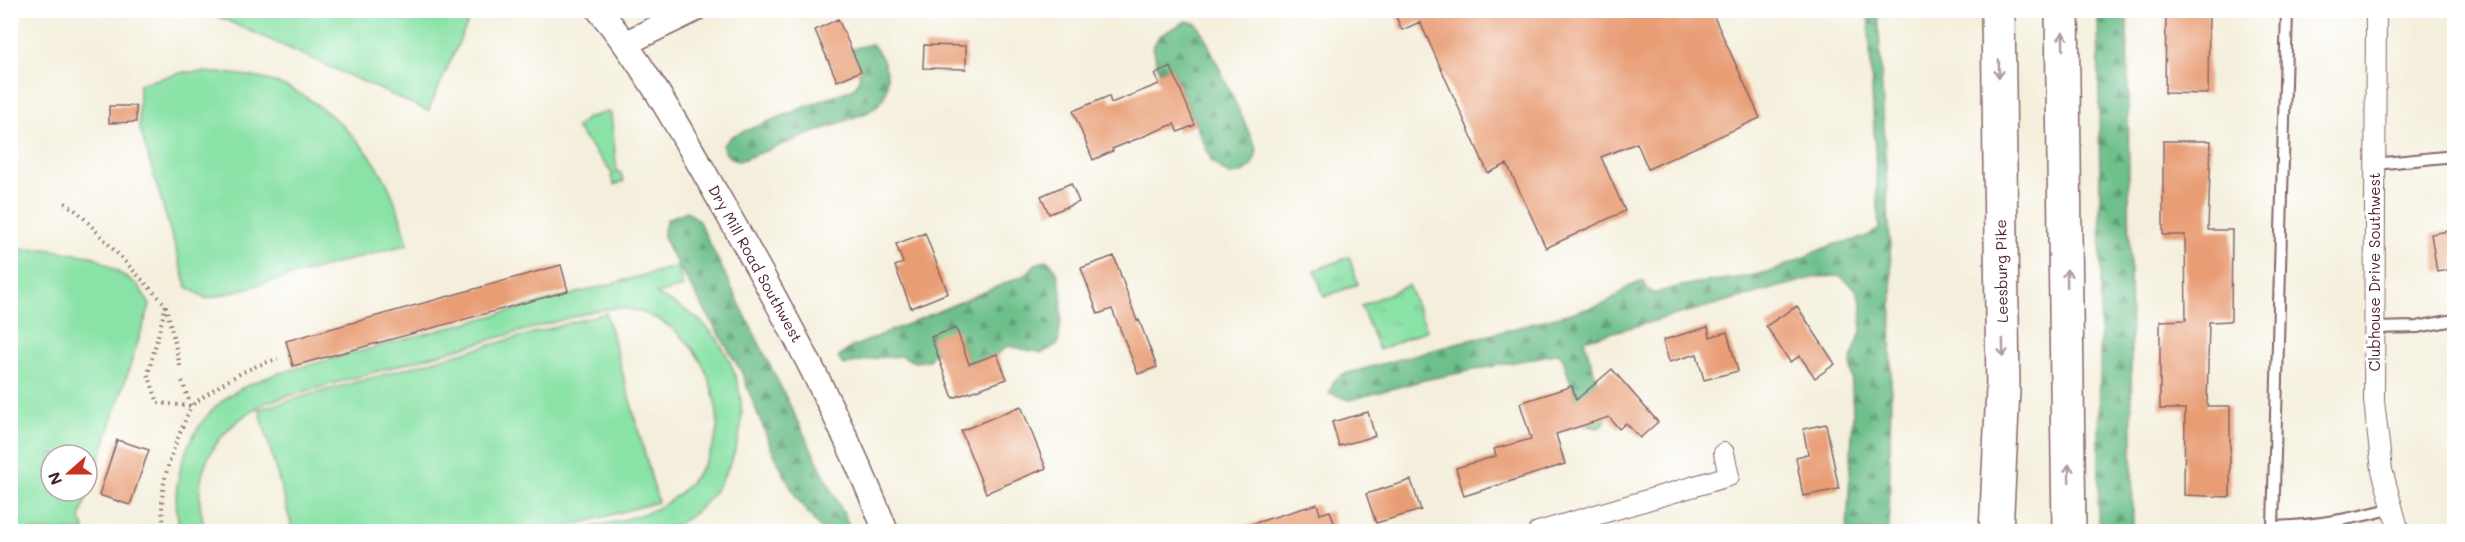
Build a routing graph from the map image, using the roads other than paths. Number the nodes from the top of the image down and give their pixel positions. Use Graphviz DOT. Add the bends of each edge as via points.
graph roads {
  1 [pos="599,10"];
  2 [pos="694,10"];
  3 [pos="1998,10"];
  4 [pos="2062,10"];
  5 [pos="2286,10"];
  6 [pos="2376,10"];
  7 [pos="626,42"];
  8 [pos="2454,156"];
  9 [pos="2375,164"];
  10 [pos="2454,320"];
  11 [pos="2373,328"];
  12 [pos="1724,453"];
  13 [pos="2393,508"];
  14 [pos="886,531"];
  15 [pos="1538,531"];
  16 [pos="1996,531"];
  17 [pos="2069,531"];
  18 [pos="2399,531"];
  1 -- 7 [label="street, Dry Mill Road Southwest"];
  2 -- 7 [label="street"];
  3 -- 16 [label="highway, Leesburg Pike, one-way" via="2003,390"];
  17 -- 4 [label="highway, one-way"];
  5 -- 13 [label="lane" via="2273,527 2358,518"];
  6 -- 9 [label="street, Clubhouse Drive Southwest"];
  7 -- 14 [label="street, Dry Mill Road Southwest" via="799,341"];
  8 -- 9 [label="lane"];
  9 -- 11 [label="street, Clubhouse Drive Southwest"];
  10 -- 11 [label="lane" via="2417,327"];
  11 -- 13 [label="street, Clubhouse Drive Southwest" via="2374,401 2382,470"];
  12 -- 15 [label="street" via="1729,476"];
  13 -- 18 [label="street, Clubhouse Drive Southwest"];
}
